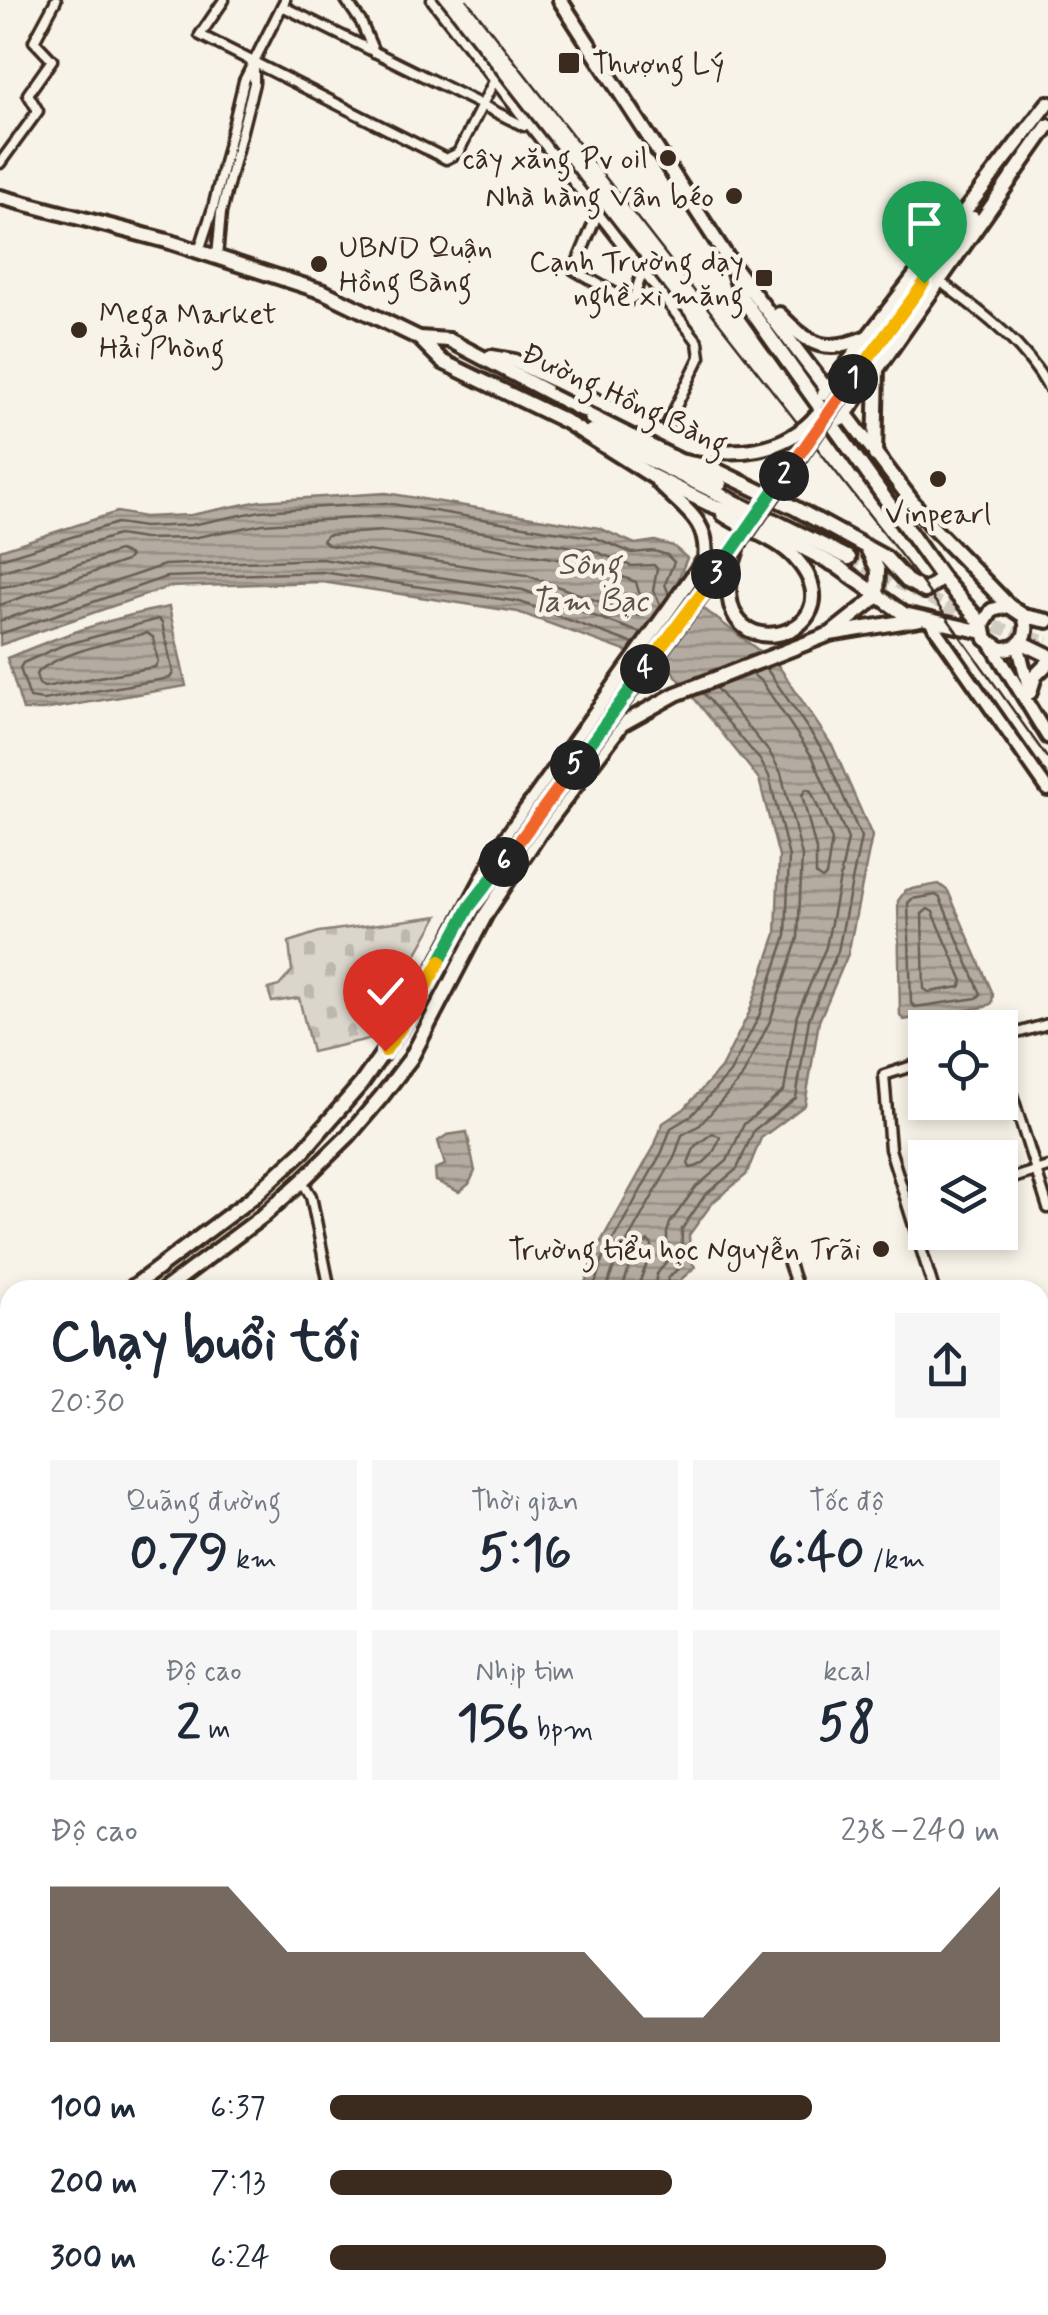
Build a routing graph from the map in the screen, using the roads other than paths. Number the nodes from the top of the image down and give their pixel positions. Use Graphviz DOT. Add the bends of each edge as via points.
graph roads {
  1 [pos="56,0"];
  2 [pos="224,0"];
  3 [pos="346,0"];
  4 [pos="432,0"];
  5 [pos="560,0"];
  6 [pos="283,3"];
  7 [pos="374,52"];
  8 [pos="254,64"];
  9 [pos="494,81"];
  10 [pos="1048,103"];
  11 [pos="482,106"];
  12 [pos="1048,126"];
  13 [pos="529,128"];
  14 [pos="1007,158"];
  15 [pos="1023,161"];
  16 [pos="0,163"];
  17 [pos="994,190"];
  18 [pos="0,197"];
  19 [pos="598,216"];
  20 [pos="199,251"];
  21 [pos="217,257"];
  22 [pos="732,265"];
  23 [pos="642,273"];
  24 [pos="946,286"];
  25 [pos="760,300"];
  26 [pos="872,336"];
  27 [pos="419,338"];
  28 [pos="477,354"];
  29 [pos="877,367"];
  30 [pos="855,376"];
  31 [pos="1048,387"];
  32 [pos="827,390"];
  33 [pos="818,403"];
  34 [pos="578,408"];
  35 [pos="846,415"];
  36 [pos="565,420"];
  37 [pos="666,427"];
  38 [pos="834,428"];
  39 [pos="875,455"];
  40 [pos="861,465"];
  41 [pos="652,476"];
  42 [pos="709,504"];
  43 [pos="740,542"];
  44 [pos="867,548"];
  45 [pos="846,558"];
  46 [pos="942,578"];
  47 [pos="877,597"];
  48 [pos="1009,606"];
  49 [pos="1024,616"];
  50 [pos="926,619"];
  51 [pos="1048,622"];
  52 [pos="830,634"];
  53 [pos="986,634"];
  54 [pos="1020,644"];
  55 [pos="1048,655"];
  56 [pos="1048,663"];
  57 [pos="1030,692"];
  58 [pos="600,708"];
  59 [pos="1037,716"];
  60 [pos="622,724"];
  61 [pos="1048,737"];
  62 [pos="1048,790"];
  63 [pos="514,848"];
  64 [pos="470,906"];
  65 [pos="486,914"];
  66 [pos="1048,1024"];
  67 [pos="1018,1033"];
  68 [pos="378,1061"];
  69 [pos="908,1067"];
  70 [pos="397,1075"];
  71 [pos="1018,1116"];
  72 [pos="1048,1167"];
  73 [pos="1035,1171"];
  74 [pos="1018,1176"];
  75 [pos="302,1181"];
  76 [pos="908,1201"];
  77 [pos="1048,1208"];
  78 [pos="922,1250"];
  79 [pos="787,1258"];
  80 [pos="142,1280"];
  81 [pos="177,1280"];
  82 [pos="328,1280"];
  83 [pos="795,1280"];
  84 [pos="931,1280"];
  1 -- 16 [label="street" via="34,40 52,60 28,94 38,111"];
  2 -- 8 [label="street" via="200,35"];
  3 -- 7 [label="street"];
  4 -- 9 [label="street"];
  5 -- 22 [label="main road"];
  6 -- 7 [label="street"];
  6 -- 8 [label="street"];
  7 -- 11 [label="street"];
  8 -- 11 [label="street" via="446,160 458,153"];
  8 -- 20 [label="street"];
  8 -- 21 [label="street"];
  9 -- 11 [label="street"];
  9 -- 13 [label="street"];
  10 -- 14 [label="main road"];
  11 -- 13 [label="street"];
  12 -- 15 [label="main road"];
  13 -- 19 [label="street"];
  14 -- 17 [label="main road"];
  14 -- 26 [label="main road"];
  15 -- 17 [label="main road"];
  15 -- 29 [label="main road"];
  17 -- 30 [label="main road"];
  18 -- 20 [label="main road, Đường Hồng Bàng"];
  19 -- 23 [label="street"];
  19 -- 23 [label="street" via="574,270 628,300"];
  20 -- 21 [label="main road, Đường Hồng Bàng"];
  21 -- 27 [label="main road, Đường Hồng Bàng" via="324,292"];
  22 -- 25 [label="main road"];
  22 -- 33 [label="main road" via="742,298"];
  23 -- 37 [label="street" via="701,351"];
  24 -- 31 [label="street" via="1025,354"];
  25 -- 26 [label="main road" via="812,343 842,347"];
  25 -- 32 [label="main road"];
  26 -- 32 [label="main road"];
  27 -- 28 [label="main road, Đường Hồng Bàng" via="449,340"];
  27 -- 36 [label="main road, Đường Hồng Bàng" via="443,362"];
  28 -- 30 [label="main road, bridge" via="514,360 686,446 731,453 796,434"];
  28 -- 34 [label="main road, Đường Hồng Bàng"];
  29 -- 35 [label="main road"];
  29 -- 39 [label="main road"];
  30 -- 43 [label="main road, bridge"];
  32 -- 33 [label="main road"];
  32 -- 35 [label="main road"];
  33 -- 38 [label="main road"];
  34 -- 44 [label="main road, Đường Hồng Bàng" via="706,464"];
  34 -- 45 [label="main road"];
  35 -- 38 [label="main road"];
  35 -- 39 [label="main road"];
  36 -- 41 [label="main road, Đường Hồng Bàng"];
  36 -- 45 [label="main road"];
  38 -- 40 [label="main road"];
  39 -- 40 [label="main road"];
  39 -- 48 [label="main road" via="931,526"];
  40 -- 46 [label="main road"];
  41 -- 42 [label="main road, Đường Hồng Bàng"];
  41 -- 58 [label="main road" via="697,517 705,559"];
  42 -- 43 [label="main road" via="785,548 808,574 810,614 801,625 764,636 733,613 727,590"];
  42 -- 45 [label="main road, Đường Hồng Bàng"];
  43 -- 63 [label="main road, bridge"];
  44 -- 45 [label="main road" via="864,567 853,570"];
  44 -- 46 [label="main road, Đường Hồng Bàng" via="916,588 925,591"];
  44 -- 47 [label="main road" via="878,570"];
  45 -- 47 [label="main road, Đường Hồng Bàng"];
  46 -- 53 [label="main road"];
  47 -- 50 [label="main road, Đường Hồng Bàng"];
  47 -- 52 [label="main road"];
  48 -- 49 [label="main road"];
  48 -- 53 [label="main road" via="992,610"];
  49 -- 51 [label="main road"];
  49 -- 54 [label="main road"];
  50 -- 52 [label="main road"];
  50 -- 53 [label="main road, Đường Hồng Bàng"];
  50 -- 62 [label="street"];
  52 -- 60 [label="main road" via="676,694"];
  53 -- 54 [label="main road" via="1008,650"];
  53 -- 59 [label="main road"];
  54 -- 55 [label="main road"];
  54 -- 57 [label="main road"];
  56 -- 57 [label="main road"];
  57 -- 59 [label="main road"];
  58 -- 60 [label="main road" via="622,704"];
  58 -- 64 [label="main road" via="500,846"];
  59 -- 61 [label="main road"];
  60 -- 65 [label="main road"];
  63 -- 64 [label="main road"];
  63 -- 65 [label="main road"];
  64 -- 68 [label="main road"];
  65 -- 70 [label="main road"];
  66 -- 67 [label="street"];
  68 -- 70 [label="main road"];
  68 -- 80 [label="main road" via="281,1172"];
  69 -- 76 [label="street" via="884,1075 890,1149"];
  70 -- 75 [label="main road"];
  71 -- 73 [label="street"];
  72 -- 73 [label="street"];
  73 -- 74 [label="street"];
  73 -- 77 [label="street"];
  75 -- 81 [label="main road"];
  75 -- 82 [label="street"];
  78 -- 84 [label="street"];
  79 -- 83 [label="street"];
}
